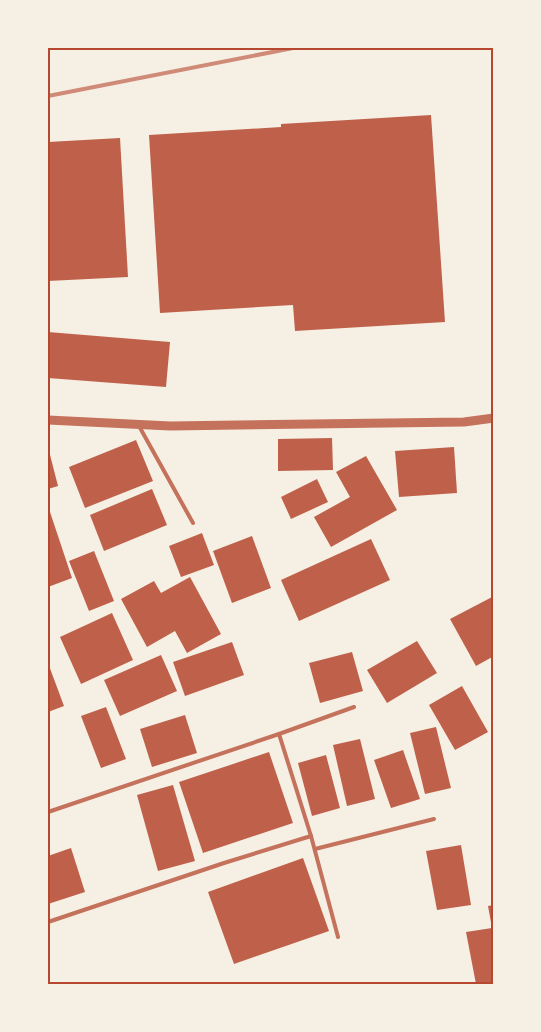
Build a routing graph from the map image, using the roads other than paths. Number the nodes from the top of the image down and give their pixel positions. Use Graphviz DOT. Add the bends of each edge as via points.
graph roads {
  1 [pos="494,418"];
  2 [pos="48,420"];
  3 [pos="138,424"];
  4 [pos="193,523"];
  5 [pos="354,707"];
  6 [pos="279,734"];
  7 [pos="48,812"];
  8 [pos="434,819"];
  9 [pos="311,836"];
  10 [pos="315,849"];
  11 [pos="48,922"];
  12 [pos="338,937"];
  1 -- 3 [label="street" via="464,422"];
  2 -- 3 [label="street"];
  3 -- 4 [label="lane"];
  5 -- 6 [label="lane"];
  6 -- 7 [label="lane"];
  6 -- 9 [label="lane"];
  8 -- 10 [label="lane"];
  9 -- 10 [label="lane"];
  9 -- 11 [label="lane"];
  10 -- 12 [label="lane"];
}
